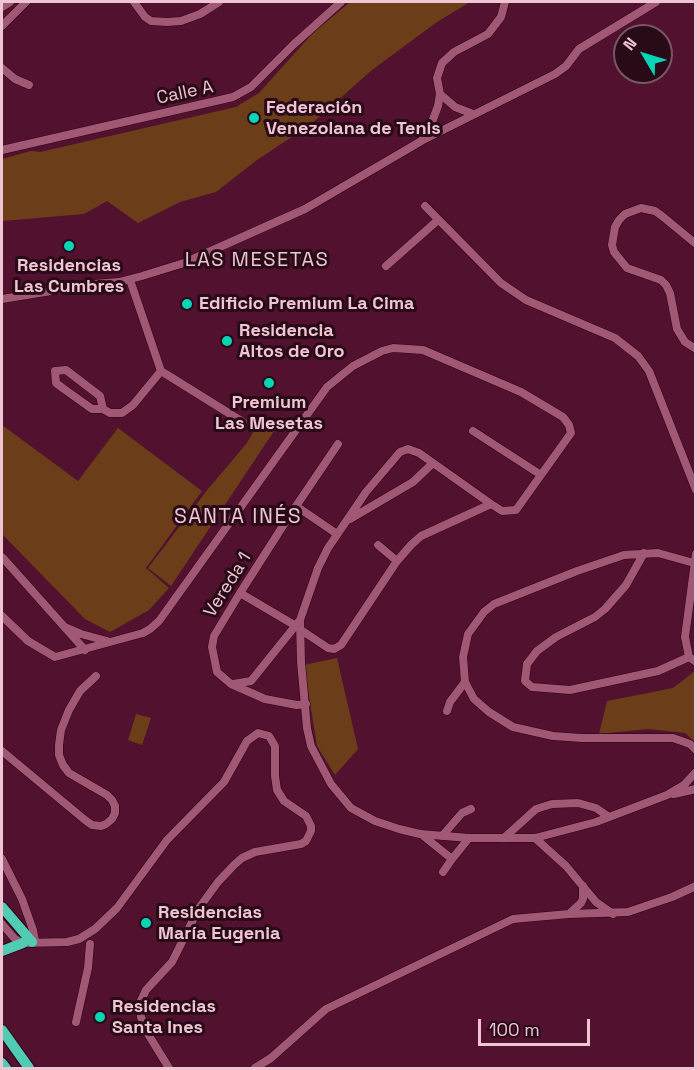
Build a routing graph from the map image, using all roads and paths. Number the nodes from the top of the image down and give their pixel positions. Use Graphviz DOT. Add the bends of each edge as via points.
graph roads {
  1 [pos="10,2"];
  2 [pos="26,2"];
  3 [pos="134,2"];
  4 [pos="219,2"];
  5 [pos="341,2"];
  6 [pos="505,2"];
  7 [pos="656,2"];
  8 [pos="2,7"];
  9 [pos="2,26"];
  10 [pos="2,68"];
  11 [pos="29,85"];
  12 [pos="440,94"];
  13 [pos="473,114"];
  14 [pos="423,140"];
  15 [pos="2,150"];
  16 [pos="425,206"];
  17 [pos="438,220"];
  18 [pos="696,244"];
  19 [pos="386,266"];
  20 [pos="130,279"];
  21 [pos="2,299"];
  22 [pos="696,349"];
  23 [pos="161,371"];
  24 [pos="103,409"];
  25 [pos="243,422"];
  26 [pos="473,431"];
  27 [pos="338,444"];
  28 [pos="433,463"];
  29 [pos="541,476"];
  30 [pos="696,490"];
  31 [pos="491,504"];
  32 [pos="296,506"];
  33 [pos="348,519"];
  34 [pos="337,534"];
  35 [pos="378,545"];
  36 [pos="644,552"];
  37 [pos="696,554"];
  38 [pos="2,557"];
  39 [pos="398,561"];
  40 [pos="694,563"];
  41 [pos="240,593"];
  42 [pos="2,616"];
  43 [pos="299,625"];
  44 [pos="64,626"];
  45 [pos="109,641"];
  46 [pos="85,650"];
  47 [pos="692,659"];
  48 [pos="96,676"];
  49 [pos="465,682"];
  50 [pos="231,684"];
  51 [pos="306,704"];
  52 [pos="447,711"];
  53 [pos="696,750"];
  54 [pos="2,751"];
  55 [pos="696,772"];
  56 [pos="696,789"];
  57 [pos="667,795"];
  58 [pos="471,809"];
  59 [pos="609,817"];
  60 [pos="420,834"];
  61 [pos="442,836"];
  62 [pos="469,838"];
  63 [pos="504,838"];
  64 [pos="535,838"];
  65 [pos="2,859"];
  66 [pos="452,859"];
  67 [pos="443,872"];
  68 [pos="583,886"];
  69 [pos="696,886"];
  70 [pos="2,908"];
  71 [pos="568,914"];
  72 [pos="614,914"];
  73 [pos="2,924"];
  74 [pos="30,942"];
  75 [pos="90,944"];
  76 [pos="2,951"];
  77 [pos="76,1022"];
  78 [pos="2,1030"];
  79 [pos="2,1063"];
  80 [pos="6,1068"];
  81 [pos="29,1068"];
  82 [pos="169,1068"];
  83 [pos="255,1068"];
  1 -- 8 [label="street"];
  2 -- 9 [label="street"];
  3 -- 4 [label="street" via="151,21 167,22 200,14"];
  5 -- 15 [label="street, Calle A" via="251,87 233,97"];
  6 -- 12 [label="street" via="501,17 488,34 442,63 437,78"];
  7 -- 13 [label="street" via="579,49 555,74"];
  10 -- 11 [label="street"];
  12 -- 13 [label="street" via="455,107"];
  12 -- 14 [label="street"];
  13 -- 14 [label="street"];
  14 -- 20 [label="street" via="305,209 183,263"];
  16 -- 17 [label="street"];
  17 -- 19 [label="street"];
  17 -- 30 [label="street" via="492,275 526,300 615,338 638,356 649,371"];
  18 -- 22 [label="street" via="655,211 641,208 619,220 612,245 627,268 654,276 666,285 677,329 685,342"];
  20 -- 21 [label="street"];
  20 -- 23 [label="street"];
  23 -- 24 [label="street" via="122,413"];
  23 -- 25 [label="street"];
  24 -- 24 [label="street" via="99,396 66,370 55,371 56,383 92,409"];
  26 -- 29 [label="street"];
  27 -- 32 [label="street, Vereda 1"];
  28 -- 31 [label="street"];
  28 -- 33 [label="street" via="414,482"];
  28 -- 33 [label="street" via="408,449 400,452"];
  29 -- 31 [label="street" via="516,510 502,511"];
  29 -- 45 [label="street" via="571,433 563,417 521,392 423,350 382,351 353,366 327,387 159,621 143,633"];
  31 -- 39 [label="street" via="421,536"];
  32 -- 34 [label="street"];
  32 -- 41 [label="street, Vereda 1"];
  33 -- 34 [label="street"];
  34 -- 43 [label="street" via="318,568"];
  35 -- 39 [label="street"];
  36 -- 40 [label="street"];
  36 -- 47 [label="street" via="626,585 605,609 537,651 527,664 525,681 532,687 570,690 658,671"];
  36 -- 49 [label="street" via="600,562 494,603 468,634 463,657"];
  37 -- 40 [label="street"];
  38 -- 44 [label="street"];
  39 -- 43 [label="street" via="341,645 328,648"];
  40 -- 47 [label="street" via="685,637"];
  41 -- 43 [label="street"];
  41 -- 50 [label="street, Vereda 1" via="214,636 212,647 217,672"];
  42 -- 46 [label="street" via="28,641 55,657"];
  43 -- 50 [label="street" via="251,681"];
  43 -- 51 [label="street"];
  44 -- 45 [label="street"];
  44 -- 46 [label="street"];
  45 -- 46 [label="street"];
  48 -- 54 [label="street" via="69,710 59,738 59,755 69,773 112,800 115,813 106,824 92,825"];
  49 -- 52 [label="street"];
  49 -- 53 [label="street" via="474,699 489,712 529,732 598,739 673,738"];
  50 -- 51 [label="street" via="265,699"];
  51 -- 60 [label="street" via="311,746 323,771 351,808 375,821"];
  55 -- 57 [label="street"];
  56 -- 57 [label="street"];
  57 -- 59 [label="street"];
  58 -- 61 [label="street" via="462,813"];
  59 -- 63 [label="street" via="578,802 552,804 536,809"];
  59 -- 64 [label="street"];
  60 -- 61 [label="street"];
  60 -- 66 [label="street"];
  61 -- 62 [label="street"];
  62 -- 63 [label="street"];
  62 -- 66 [label="street"];
  63 -- 64 [label="street"];
  64 -- 68 [label="street"];
  65 -- 74 [label="street" via="33,930"];
  66 -- 67 [label="street"];
  68 -- 71 [label="street" via="581,903"];
  68 -- 72 [label="street" via="596,902"];
  69 -- 72 [label="street" via="650,905"];
  70 -- 74 [label="highway"];
  71 -- 72 [label="street"];
  71 -- 83 [label="street" via="513,919 387,979 326,1010"];
  73 -- 74 [label="street" via="15,939"];
  74 -- 76 [label="highway"];
  74 -- 82 [label="street" via="67,942 95,929 117,908 167,840 224,782 247,741 258,733 268,736 276,753 277,790 284,801 306,816 311,831 301,844 255,852 234,865 199,908 172,962 146,990 140,1003 141,1017"];
  75 -- 77 [label="street"];
  78 -- 81 [label="highway"];
  79 -- 80 [label="highway"];
}
